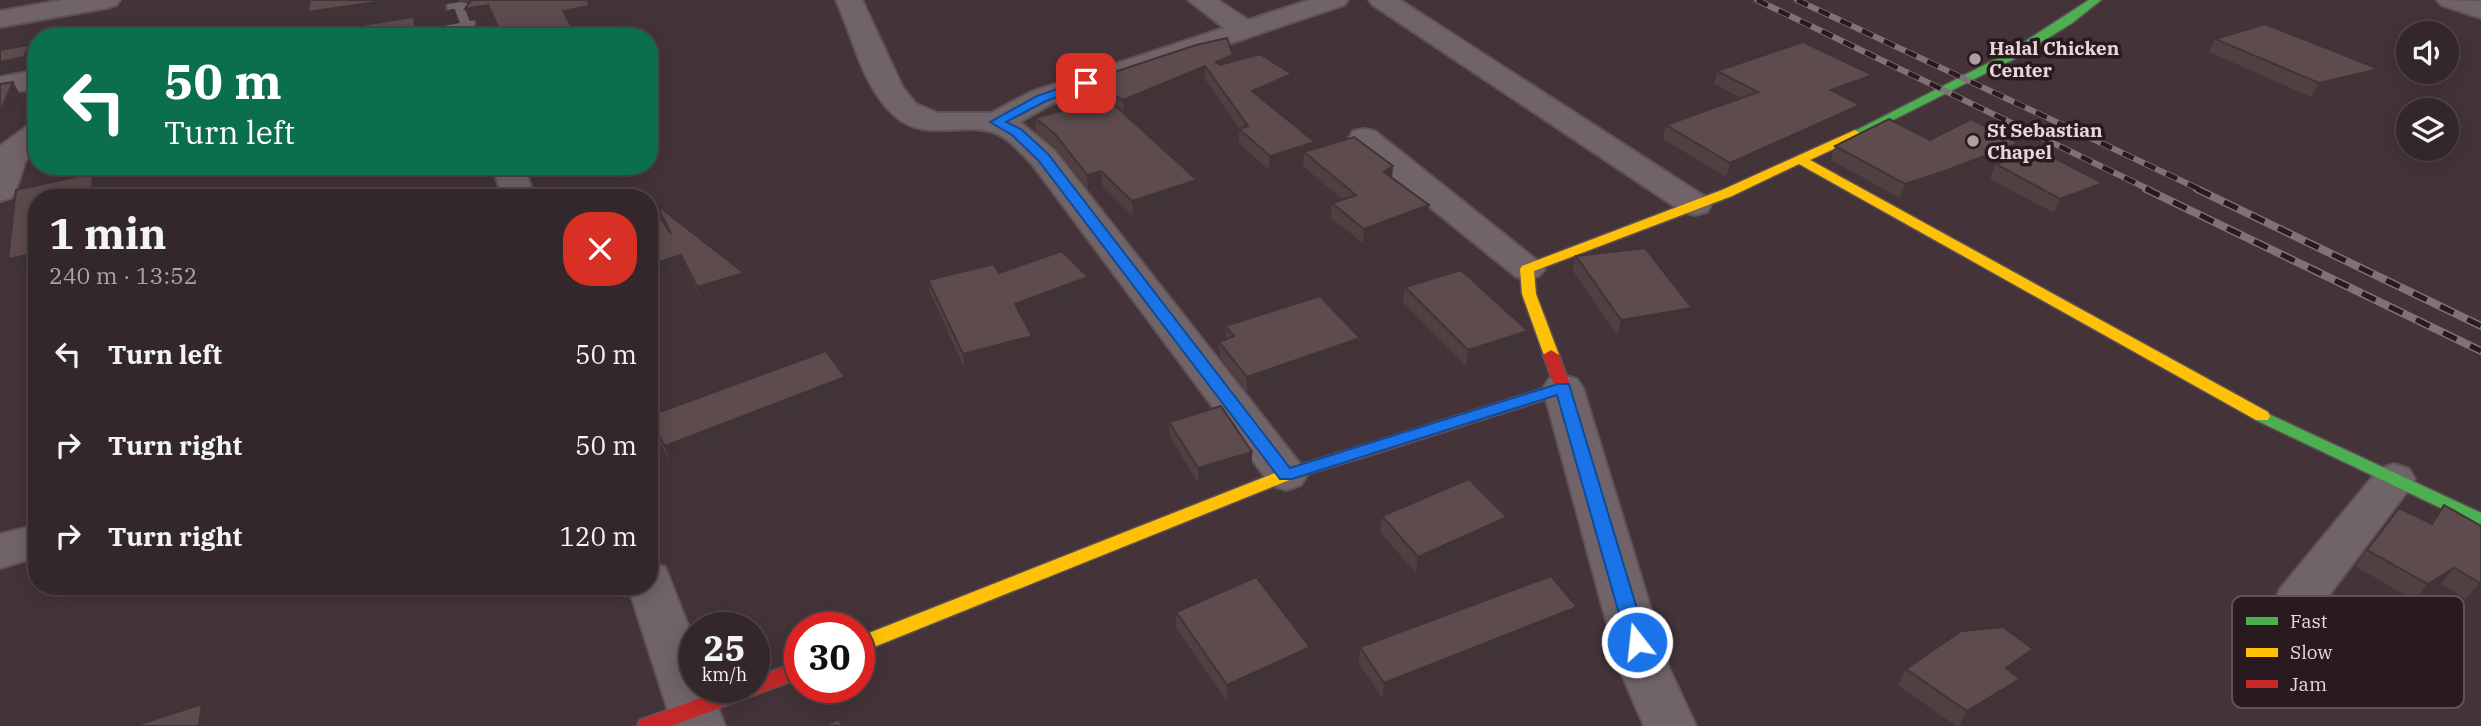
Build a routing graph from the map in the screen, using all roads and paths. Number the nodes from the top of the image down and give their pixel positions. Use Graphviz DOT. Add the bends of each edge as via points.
graph roads {
  1 [pos="107,0"];
  2 [pos="851,0"];
  3 [pos="1201,0"];
  4 [pos="1335,0"];
  5 [pos="1382,0"];
  6 [pos="2096,0"];
  7 [pos="2450,0"];
  8 [pos="2481,10"];
  9 [pos="460,16"];
  10 [pos="433,17"];
  11 [pos="0,19"];
  12 [pos="1244,30"];
  13 [pos="28,81"];
  14 [pos="0,86"];
  15 [pos="996,122"];
  16 [pos="1364,138"];
  17 [pos="28,139"];
  18 [pos="1801,160"];
  19 [pos="0,191"];
  20 [pos="1695,205"];
  21 [pos="1527,269"];
  22 [pos="1563,387"];
  23 [pos="1286,475"];
  24 [pos="2394,479"];
  25 [pos="2481,521"];
  26 [pos="28,543"];
  27 [pos="0,551"];
  28 [pos="655,595"];
  29 [pos="2302,596"];
  30 [pos="875,639"];
  31 [pos="724,703"];
  32 [pos="697,718"];
  33 [pos="647,726"];
  34 [pos="1670,726"];
  1 -- 11 [label="street"];
  2 -- 15 [label="street" via="882,77 905,109 926,121"];
  3 -- 12 [label="street"];
  4 -- 12 [label="street"];
  5 -- 20 [label="street"];
  6 -- 18 [label="street" via="2067,24 1969,79"];
  7 -- 8 [label="street"];
  9 -- 10 [label="street"];
  12 -- 15 [label="street" via="1041,98"];
  13 -- 14 [label="street"];
  15 -- 23 [label="street" via="1016,132 1043,157"];
  16 -- 21 [label="street"];
  17 -- 19 [label="street" via="14,148"];
  18 -- 20 [label="street"];
  18 -- 24 [label="street" via="2244,407"];
  20 -- 21 [label="street" via="1571,248"];
  21 -- 22 [label="street" via="1528,294"];
  22 -- 23 [label="street"];
  22 -- 34 [label="street" via="1644,668"];
  23 -- 30 [label="street"];
  24 -- 25 [label="street"];
  24 -- 29 [label="street"];
  26 -- 27 [label="street"];
  28 -- 32 [label="street"];
  31 -- 32 [label="street"];
  32 -- 33 [label="street"];
}
